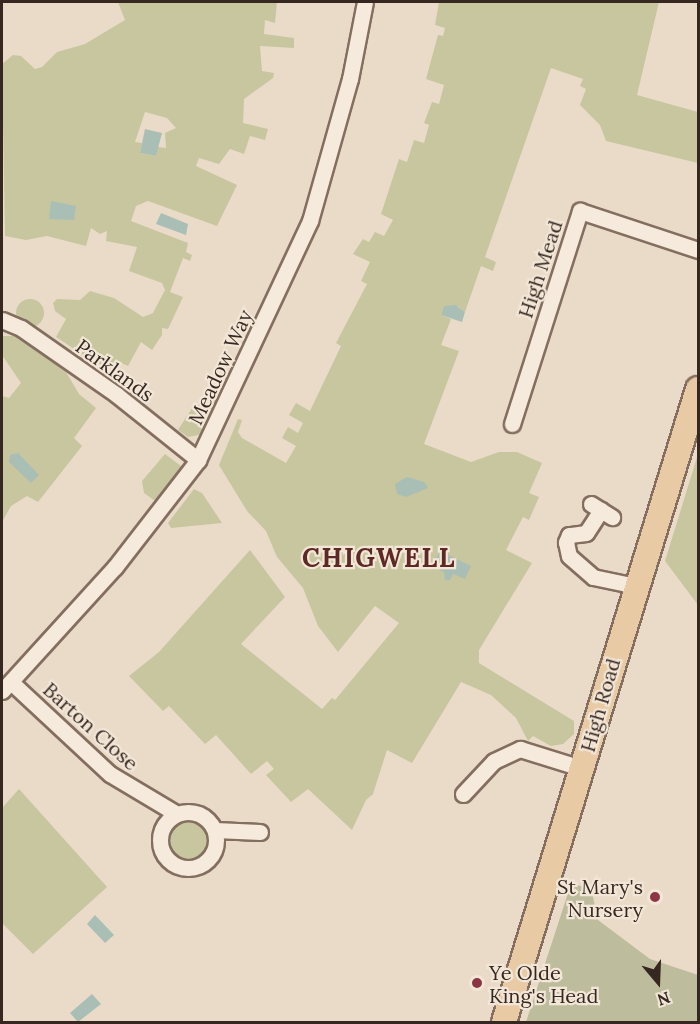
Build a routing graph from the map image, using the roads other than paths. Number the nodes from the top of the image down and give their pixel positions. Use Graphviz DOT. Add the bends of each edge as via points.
graph roads {
  1 [pos="365,2"];
  2 [pos="699,250"];
  3 [pos="2,320"];
  4 [pos="699,389"];
  5 [pos="512,424"];
  6 [pos="198,460"];
  7 [pos="601,511"];
  8 [pos="636,586"];
  9 [pos="6,687"];
  10 [pos="581,768"];
  11 [pos="463,794"];
  12 [pos="177,814"];
  13 [pos="215,830"];
  14 [pos="260,832"];
  15 [pos="504,1023"];
  1 -- 6 [label="street, Meadow Way" via="350,79 310,221"];
  2 -- 5 [label="street, High Mead" via="580,212"];
  3 -- 6 [label="street, Parklands" via="21,328 117,395"];
  4 -- 8 [label="main road, High Road"];
  6 -- 9 [label="street, Meadow Way" via="115,567"];
  7 -- 8 [label="street" via="586,532 569,535 569,556 593,576"];
  8 -- 10 [label="main road, High Road"];
  9 -- 12 [label="street, Barton Close" via="110,774"];
  10 -- 11 [label="street" via="520,749 494,761"];
  10 -- 15 [label="main road, High Road"];
  12 -- 13 [label="street, Barton Close" via="203,816"];
  12 -- 13 [label="street" via="164,826 160,843 176,865 195,868 203,864 215,849"];
  13 -- 14 [label="street"];
}
